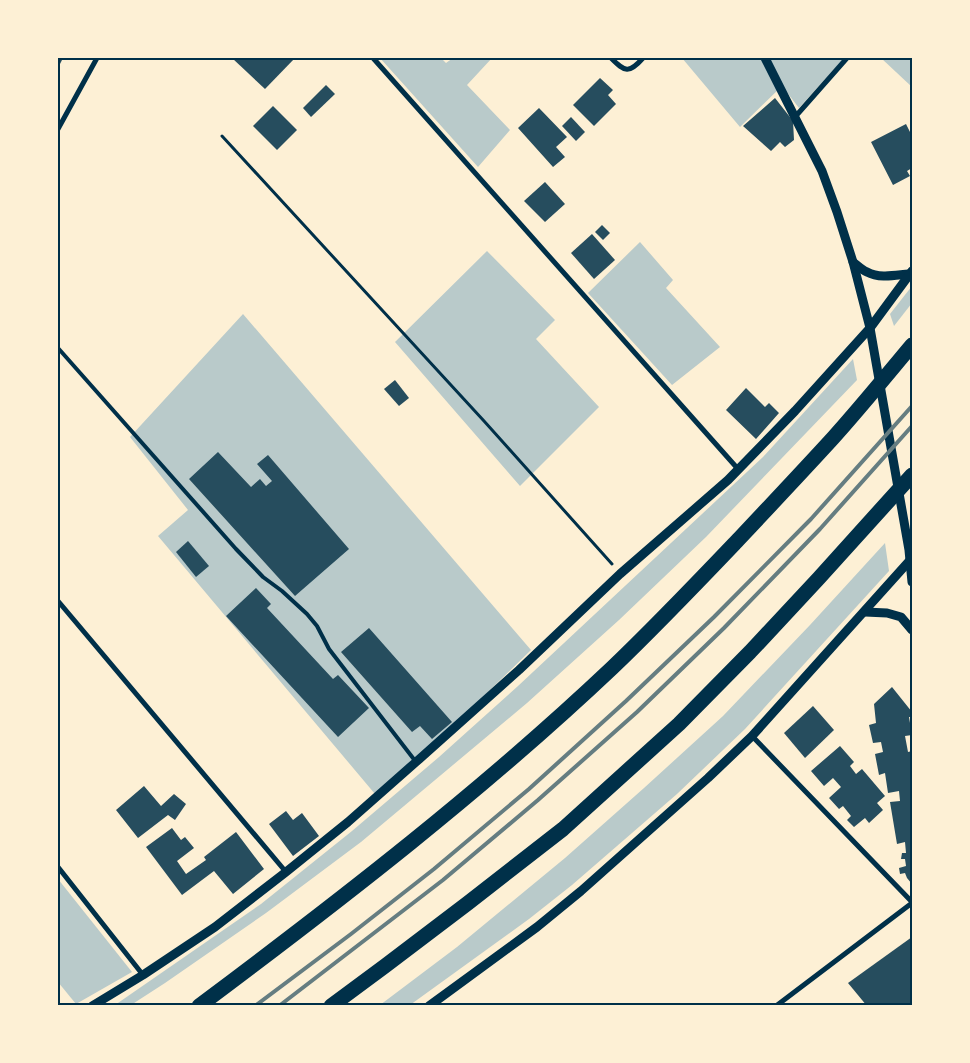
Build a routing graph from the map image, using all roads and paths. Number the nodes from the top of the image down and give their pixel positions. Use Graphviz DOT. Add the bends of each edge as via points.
graph roads {
  1 [pos="97,58"];
  2 [pos="373,58"];
  3 [pos="611,58"];
  4 [pos="643,58"];
  5 [pos="765,58"];
  6 [pos="846,58"];
  7 [pos="795,117"];
  8 [pos="58,129"];
  9 [pos="222,136"];
  10 [pos="853,262"];
  11 [pos="911,272"];
  12 [pos="870,328"];
  13 [pos="912,345"];
  14 [pos="58,348"];
  15 [pos="738,469"];
  16 [pos="912,475"];
  17 [pos="911,556"];
  18 [pos="620,574"];
  19 [pos="912,582"];
  20 [pos="58,601"];
  21 [pos="865,612"];
  22 [pos="912,630"];
  23 [pos="752,736"];
  24 [pos="416,762"];
  25 [pos="58,867"];
  26 [pos="286,872"];
  27 [pos="912,903"];
  28 [pos="143,975"];
  29 [pos="225,986"];
  30 [pos="92,1006"];
  31 [pos="187,1006"];
  32 [pos="199,1006"];
  33 [pos="331,1006"];
  34 [pos="429,1006"];
  35 [pos="776,1006"];
  1 -- 8 [label="street"];
  2 -- 15 [label="street"];
  3 -- 4 [label="street" via="627,69"];
  5 -- 7 [label="street"];
  6 -- 7 [label="street"];
  7 -- 10 [label="street" via="838,212"];
  9 -- 18 [label="path"];
  10 -- 11 [label="street" via="873,275"];
  10 -- 12 [label="street"];
  11 -- 12 [label="street"];
  12 -- 15 [label="street"];
  12 -- 17 [label="street"];
  13 -- 29 [label="highway" via="834,437 688,593 612,668 503,766 394,857"];
  14 -- 24 [label="lane" via="243,556 307,614 329,649"];
  15 -- 18 [label="street"];
  16 -- 33 [label="highway" via="750,652 563,829"];
  17 -- 19 [label="street"];
  17 -- 21 [label="street"];
  18 -- 24 [label="street"];
  20 -- 26 [label="street"];
  21 -- 22 [label="street" via="887,613 901,618"];
  21 -- 23 [label="street"];
  23 -- 27 [label="street"];
  23 -- 34 [label="street" via="581,891"];
  24 -- 26 [label="street"];
  25 -- 28 [label="street"];
  26 -- 28 [label="street" via="215,927"];
  27 -- 35 [label="street"];
  28 -- 30 [label="street"];
  29 -- 31 [label="highway"];
  29 -- 32 [label="highway"];
}
